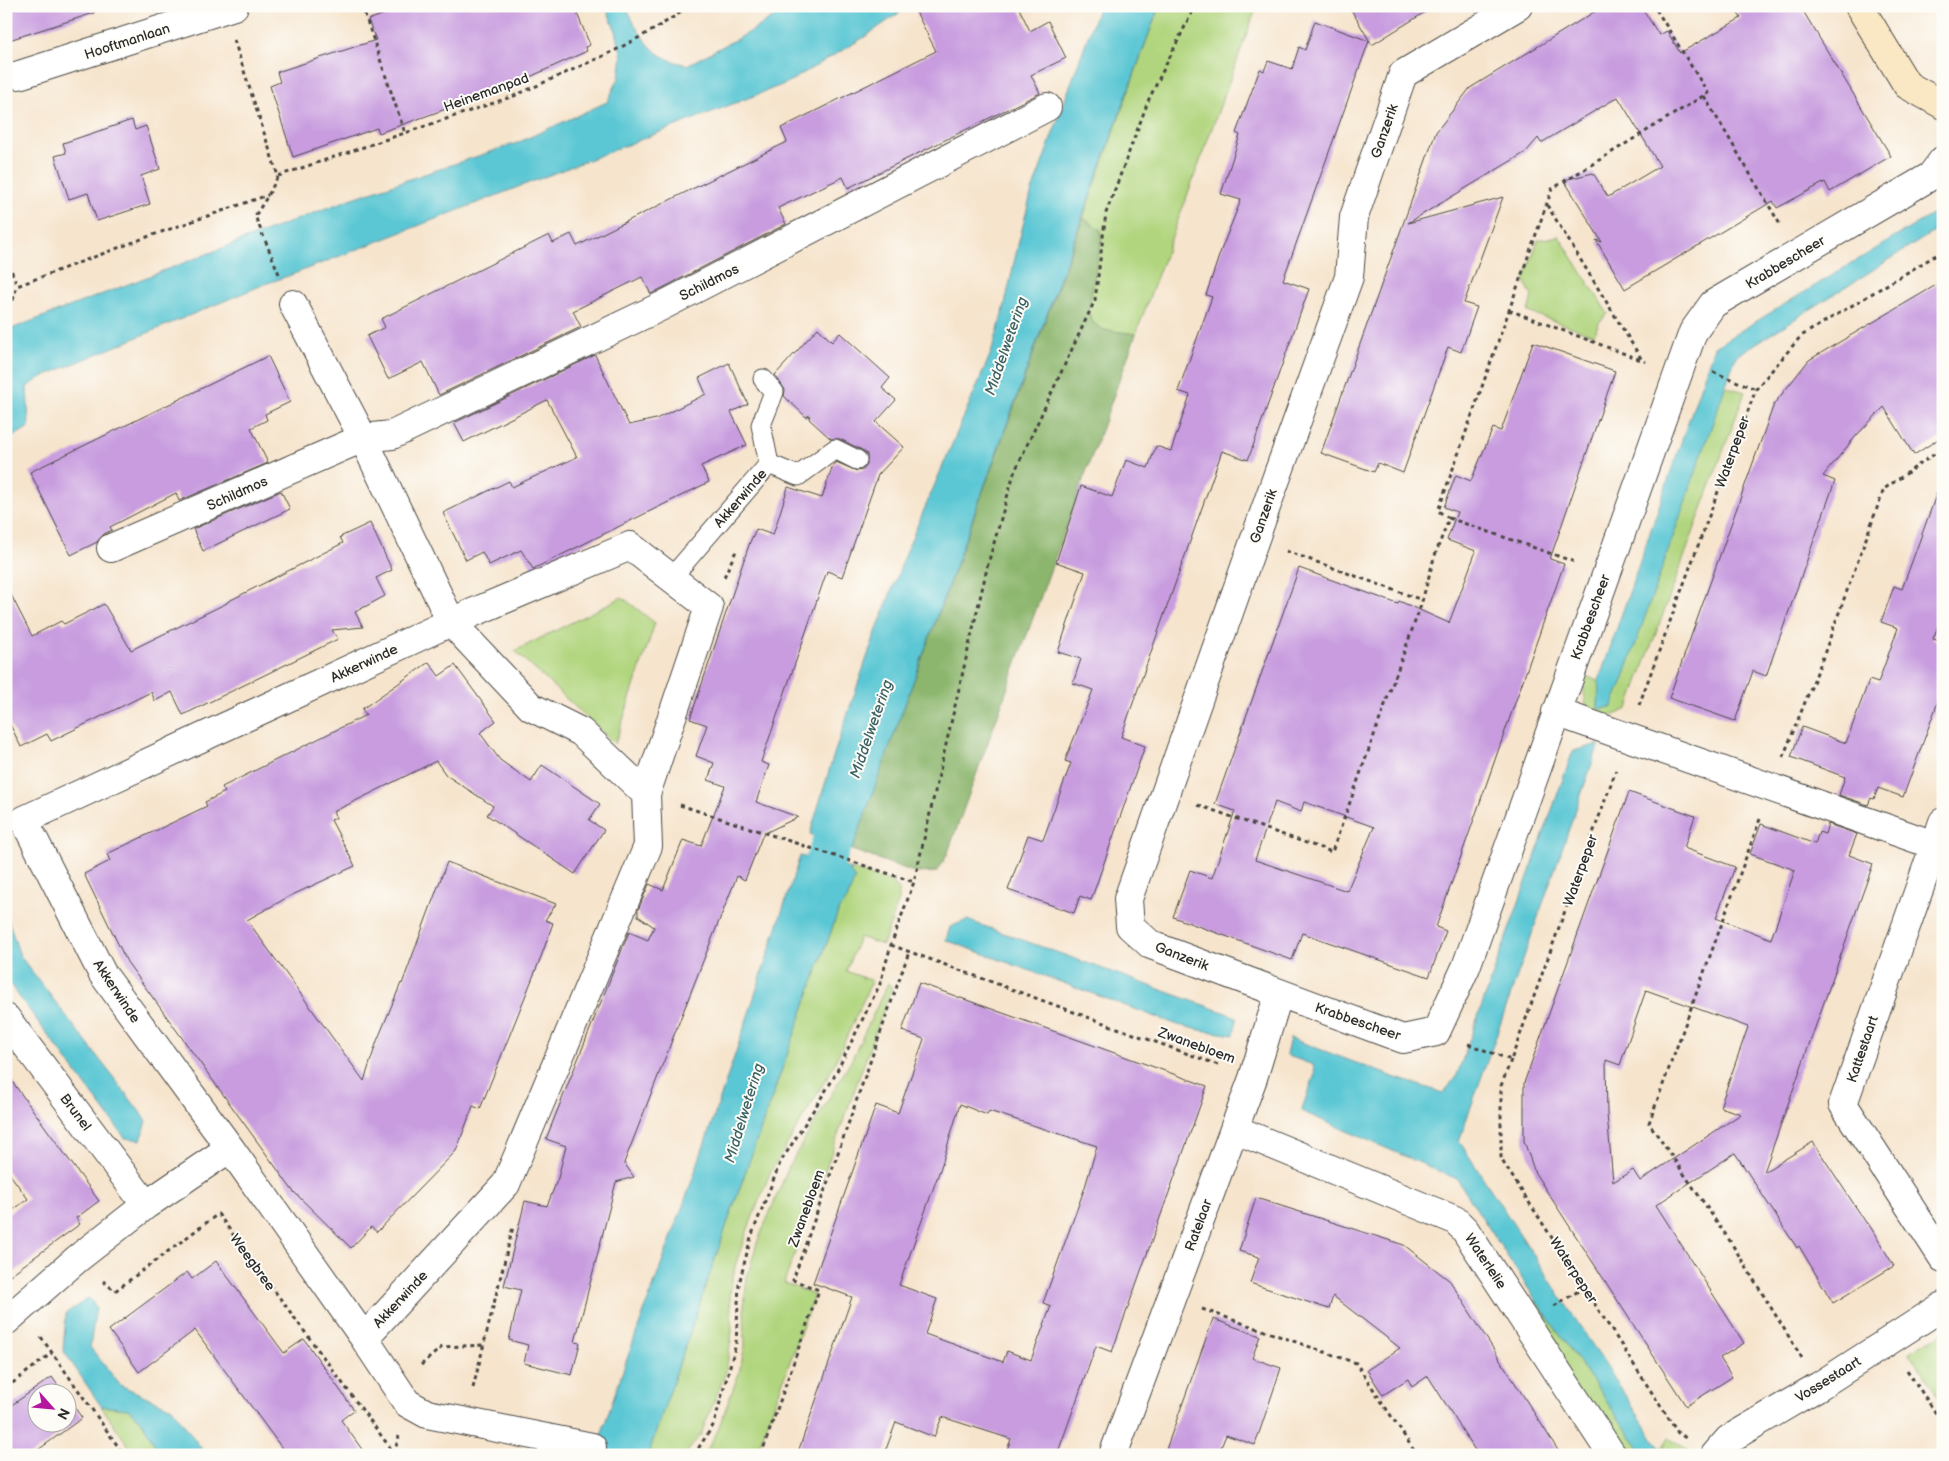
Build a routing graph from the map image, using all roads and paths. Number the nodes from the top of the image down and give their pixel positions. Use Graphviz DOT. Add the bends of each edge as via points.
graph roads {
  1 [pos="362,6"];
  2 [pos="691,6"];
  3 [pos="1195,6"];
  4 [pos="1518,6"];
  5 [pos="1654,6"];
  6 [pos="1859,6"];
  7 [pos="229,8"];
  8 [pos="20,75"];
  9 [pos="1704,96"];
  10 [pos="1943,105"];
  11 [pos="1048,107"];
  12 [pos="405,133"];
  13 [pos="1943,160"];
  14 [pos="278,176"];
  15 [pos="269,194"];
  16 [pos="1547,204"];
  17 [pos="1943,251"];
  18 [pos="1797,255"];
  19 [pos="6,256"];
  20 [pos="281,280"];
  21 [pos="17,286"];
  22 [pos="6,304"];
  23 [pos="293,304"];
  24 [pos="1509,310"];
  25 [pos="1642,360"];
  26 [pos="1708,370"];
  27 [pos="1677,376"];
  28 [pos="763,379"];
  29 [pos="1756,389"];
  30 [pos="363,438"];
  31 [pos="1943,448"];
  32 [pos="857,460"];
  33 [pos="769,464"];
  34 [pos="1449,518"];
  35 [pos="1254,540"];
  36 [pos="111,548"];
  37 [pos="1606,573"];
  38 [pos="672,577"];
  39 [pos="1422,600"];
  40 [pos="451,622"];
  41 [pos="1556,712"];
  42 [pos="1628,736"];
  43 [pos="1771,787"];
  44 [pos="646,794"];
  45 [pos="1165,794"];
  46 [pos="15,815"];
  47 [pos="1939,833"];
  48 [pos="914,882"];
  49 [pos="891,945"];
  50 [pos="909,952"];
  51 [pos="1279,993"];
  52 [pos="6,1018"];
  53 [pos="1467,1043"];
  54 [pos="1511,1060"];
  55 [pos="1253,1078"];
  56 [pos="1234,1129"];
  57 [pos="230,1148"];
  58 [pos="506,1184"];
  59 [pos="146,1205"];
  60 [pos="91,1249"];
  61 [pos="1943,1258"];
  62 [pos="1585,1287"];
  63 [pos="1573,1294"];
  64 [pos="1171,1298"];
  65 [pos="1943,1306"];
  66 [pos="12,1316"];
  67 [pos="364,1338"];
  68 [pos="1887,1342"];
  69 [pos="484,1345"];
  70 [pos="52,1353"];
  71 [pos="396,1386"];
  72 [pos="1819,1386"];
  73 [pos="6,1388"];
  74 [pos="465,1420"];
  75 [pos="1943,1424"];
  76 [pos="1691,1442"];
  77 [pos="592,1447"];
  78 [pos="394,1453"];
  79 [pos="1415,1454"];
  80 [pos="124,1455"];
  81 [pos="694,1455"];
  82 [pos="761,1455"];
  83 [pos="1113,1455"];
  84 [pos="1612,1455"];
  85 [pos="1715,1455"];
  1 -- 12 [label="path"];
  2 -- 12 [label="path, Heinemanpad" via="612,52 514,96"];
  3 -- 48 [label="path" via="1149,99 1106,213 1095,300 1014,473 988,564"];
  4 -- 35 [label="street, Ganzerik" via="1404,74 1354,217 1349,277"];
  5 -- 9 [label="path" via="1708,93"];
  6 -- 10 [label="street" via="1907,85"];
  7 -- 8 [label="street, Hooftmanlaan"];
  7 -- 14 [label="path"];
  9 -- 16 [label="path" via="1552,189"];
  9 -- 18 [label="path"];
  11 -- 30 [label="street, Schildmos" via="662,306 392,435"];
  12 -- 14 [label="path, Heinemanpad"];
  13 -- 18 [label="street, Krabbescheer" via="1931,176"];
  14 -- 15 [label="path"];
  15 -- 20 [label="path" via="255,216"];
  15 -- 21 [label="path"];
  16 -- 24 [label="path"];
  16 -- 25 [label="path"];
  17 -- 29 [label="path, Waterpeper" via="1801,336"];
  18 -- 27 [label="street, Krabbescheer" via="1713,304 1693,332"];
  19 -- 21 [label="path"];
  21 -- 22 [label="path" via="13,300"];
  23 -- 30 [label="street"];
  24 -- 25 [label="path"];
  24 -- 34 [label="path" via="1438,511"];
  25 -- 27 [label="path"];
  26 -- 29 [label="path"];
  27 -- 37 [label="street, Krabbescheer"];
  28 -- 33 [label="lane, Akkerwinde" via="774,392 761,425"];
  29 -- 42 [label="path, Waterpeper"];
  30 -- 36 [label="street, Schildmos"];
  30 -- 40 [label="street"];
  31 -- 43 [label="path" via="1884,489 1820,665"];
  32 -- 33 [label="lane, Akkerwinde" via="835,449 798,476"];
  33 -- 38 [label="lane, Akkerwinde"];
  34 -- 37 [label="path"];
  34 -- 39 [label="path"];
  35 -- 39 [label="path"];
  35 -- 45 [label="street, Ganzerik"];
  37 -- 41 [label="street, Krabbescheer"];
  38 -- 40 [label="street, Akkerwinde" via="630,546"];
  38 -- 44 [label="street, Akkerwinde" via="709,607"];
  39 -- 45 [label="path" via="1332,852"];
  40 -- 44 [label="street" via="531,707 580,732"];
  40 -- 46 [label="street, Akkerwinde"];
  41 -- 42 [label="street"];
  41 -- 51 [label="street, Krabbescheer" via="1466,967 1436,1032 1403,1038"];
  42 -- 43 [label="street"];
  42 -- 54 [label="path, Waterpeper"];
  43 -- 47 [label="street"];
  43 -- 72 [label="path" via="1649,1123 1730,1241"];
  44 -- 48 [label="path"];
  44 -- 58 [label="street, Akkerwinde" via="648,846"];
  45 -- 51 [label="street, Ganzerik" via="1128,899 1130,926 1151,945"];
  46 -- 57 [label="street, Akkerwinde" via="102,973"];
  47 -- 61 [label="street, Kattestaart" via="1843,1104"];
  48 -- 49 [label="path"];
  49 -- 50 [label="path, Zwanebloem"];
  49 -- 81 [label="path" via="880,984 833,1078 780,1163 751,1238 739,1284 736,1344 714,1424"];
  50 -- 55 [label="path, Zwanebloem"];
  50 -- 82 [label="path, Zwanebloem" via="792,1280 819,1290"];
  51 -- 55 [label="street, Ratelaar"];
  52 -- 59 [label="street, Brunel"];
  53 -- 54 [label="path"];
  54 -- 62 [label="path, Waterpeper" via="1501,1086 1501,1159"];
  55 -- 56 [label="street, Ratelaar"];
  56 -- 64 [label="street, Ratelaar"];
  56 -- 84 [label="street, Waterlelie" via="1455,1220 1465,1230"];
  57 -- 59 [label="street"];
  57 -- 67 [label="street, Akkerwinde"];
  58 -- 67 [label="street, Akkerwinde"];
  58 -- 69 [label="path" via="513,1229"];
  59 -- 60 [label="street"];
  60 -- 66 [label="street"];
  60 -- 78 [label="path, Weegbree" via="99,1278 115,1291 218,1214"];
  62 -- 63 [label="path"];
  62 -- 76 [label="path, Waterpeper" via="1678,1433"];
  64 -- 79 [label="path" via="1356,1363"];
  64 -- 83 [label="street, Ratelaar"];
  65 -- 68 [label="street, Vossestaart"];
  66 -- 70 [label="path"];
  67 -- 71 [label="street"];
  68 -- 72 [label="street, Vossestaart"];
  68 -- 75 [label="path"];
  69 -- 71 [label="path" via="442,1347"];
  69 -- 74 [label="path"];
  70 -- 73 [label="path"];
  70 -- 80 [label="path"];
  71 -- 74 [label="street" via="407,1403 427,1414"];
  72 -- 85 [label="street, Vossestaart" via="1729,1440"];
  74 -- 77 [label="street"];
}
